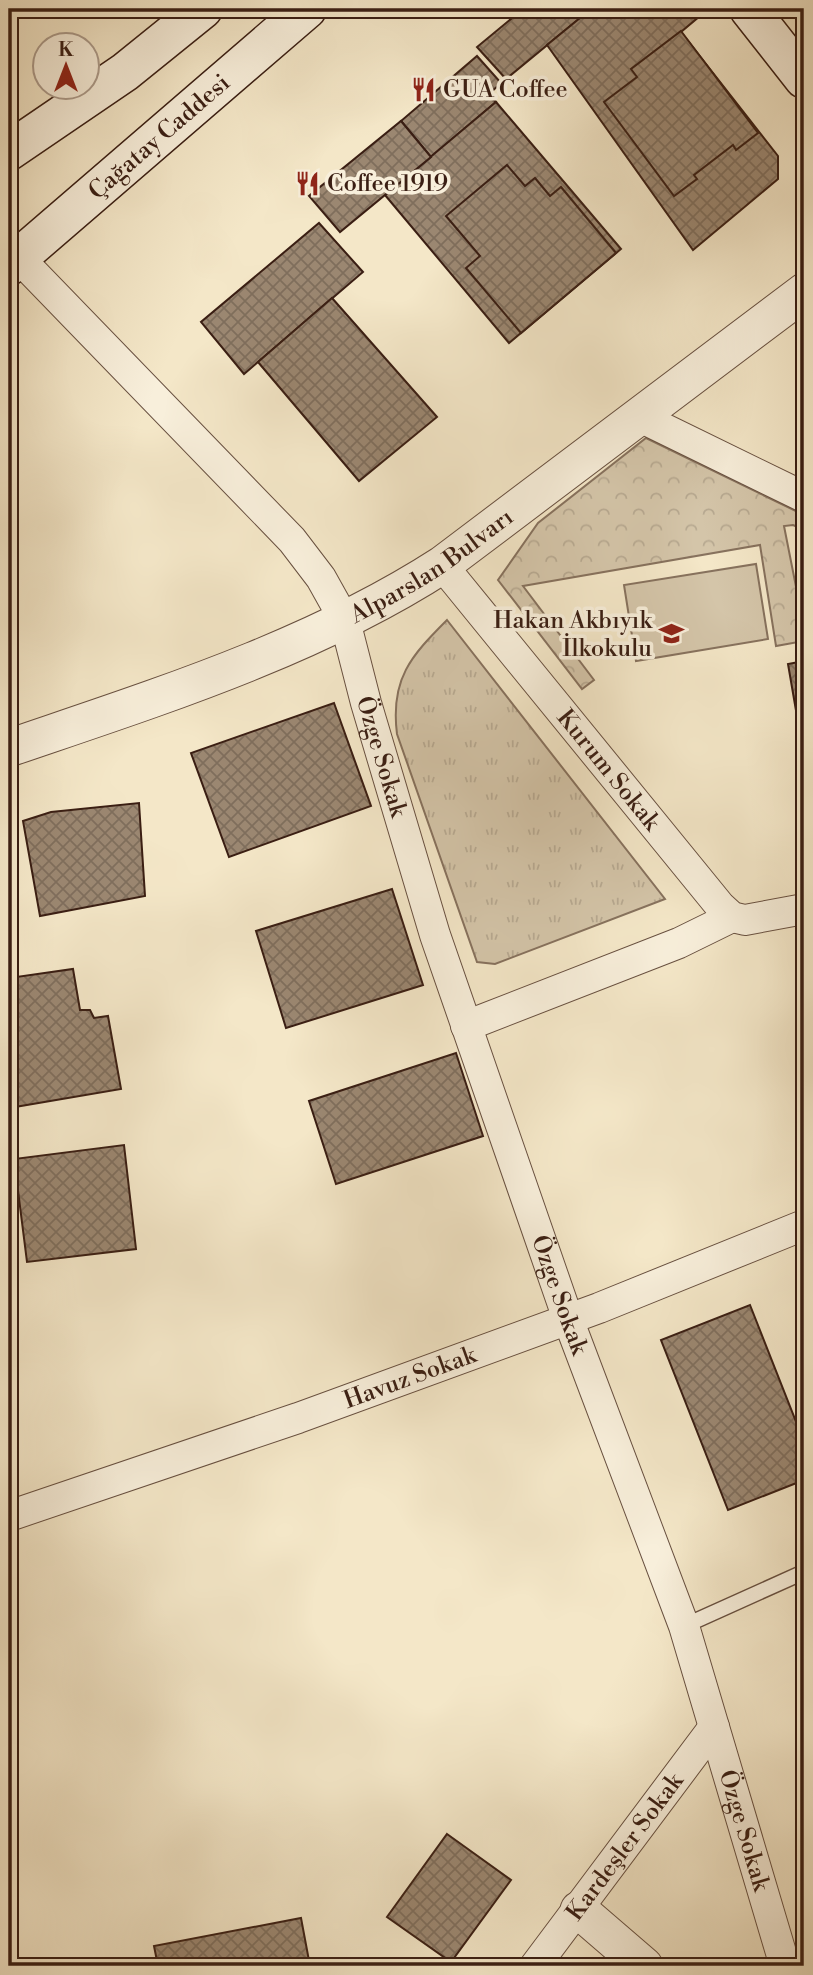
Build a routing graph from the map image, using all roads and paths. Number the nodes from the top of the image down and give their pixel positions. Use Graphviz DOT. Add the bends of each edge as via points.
graph roads {
  1 [pos="203,9"];
  2 [pos="307,9"];
  3 [pos="749,9"];
  4 [pos="804,79"];
  5 [pos="9,151"];
  6 [pos="14,262"];
  7 [pos="804,292"];
  8 [pos="638,416"];
  9 [pos="804,497"];
  10 [pos="442,565"];
  11 [pos="345,621"];
  12 [pos="9,748"];
  13 [pos="804,909"];
  14 [pos="732,917"];
  15 [pos="466,1026"];
  16 [pos="804,1225"];
  17 [pos="568,1319"];
  18 [pos="9,1516"];
  19 [pos="804,1572"];
  20 [pos="684,1626"];
  21 [pos="714,1727"];
  22 [pos="579,1909"];
  23 [pos="536,1966"];
  24 [pos="643,1966"];
  25 [pos="785,1966"];
  1 -- 5 [label="main road" via="125,72"];
  2 -- 6 [label="main road, Çağatay Caddesi"];
  3 -- 4 [label="main road"];
  6 -- 11 [label="street, Özge Sokak" via="292,540"];
  7 -- 8 [label="street, Alparslan Bulvarı"];
  8 -- 9 [label="street"];
  8 -- 10 [label="street, Alparslan Bulvarı"];
  10 -- 11 [label="street, Alparslan Bulvarı"];
  10 -- 14 [label="street, Kurum Sokak"];
  11 -- 12 [label="street, Alparslan Bulvarı" via="214,675"];
  11 -- 15 [label="street, Özge Sokak"];
  13 -- 14 [label="street" via="746,920"];
  14 -- 15 [label="street" via="679,943"];
  15 -- 17 [label="street, Özge Sokak"];
  16 -- 17 [label="street, Havuz Sokak"];
  17 -- 18 [label="street, Havuz Sokak" via="298,1418"];
  17 -- 20 [label="street, Özge Sokak"];
  19 -- 20 [label="lane"];
  20 -- 21 [label="street, Özge Sokak"];
  21 -- 22 [label="street, Kardeşler Sokak"];
  21 -- 25 [label="street, Özge Sokak"];
  22 -- 23 [label="street, Kardeşler Sokak"];
  22 -- 24 [label="street"];
}
